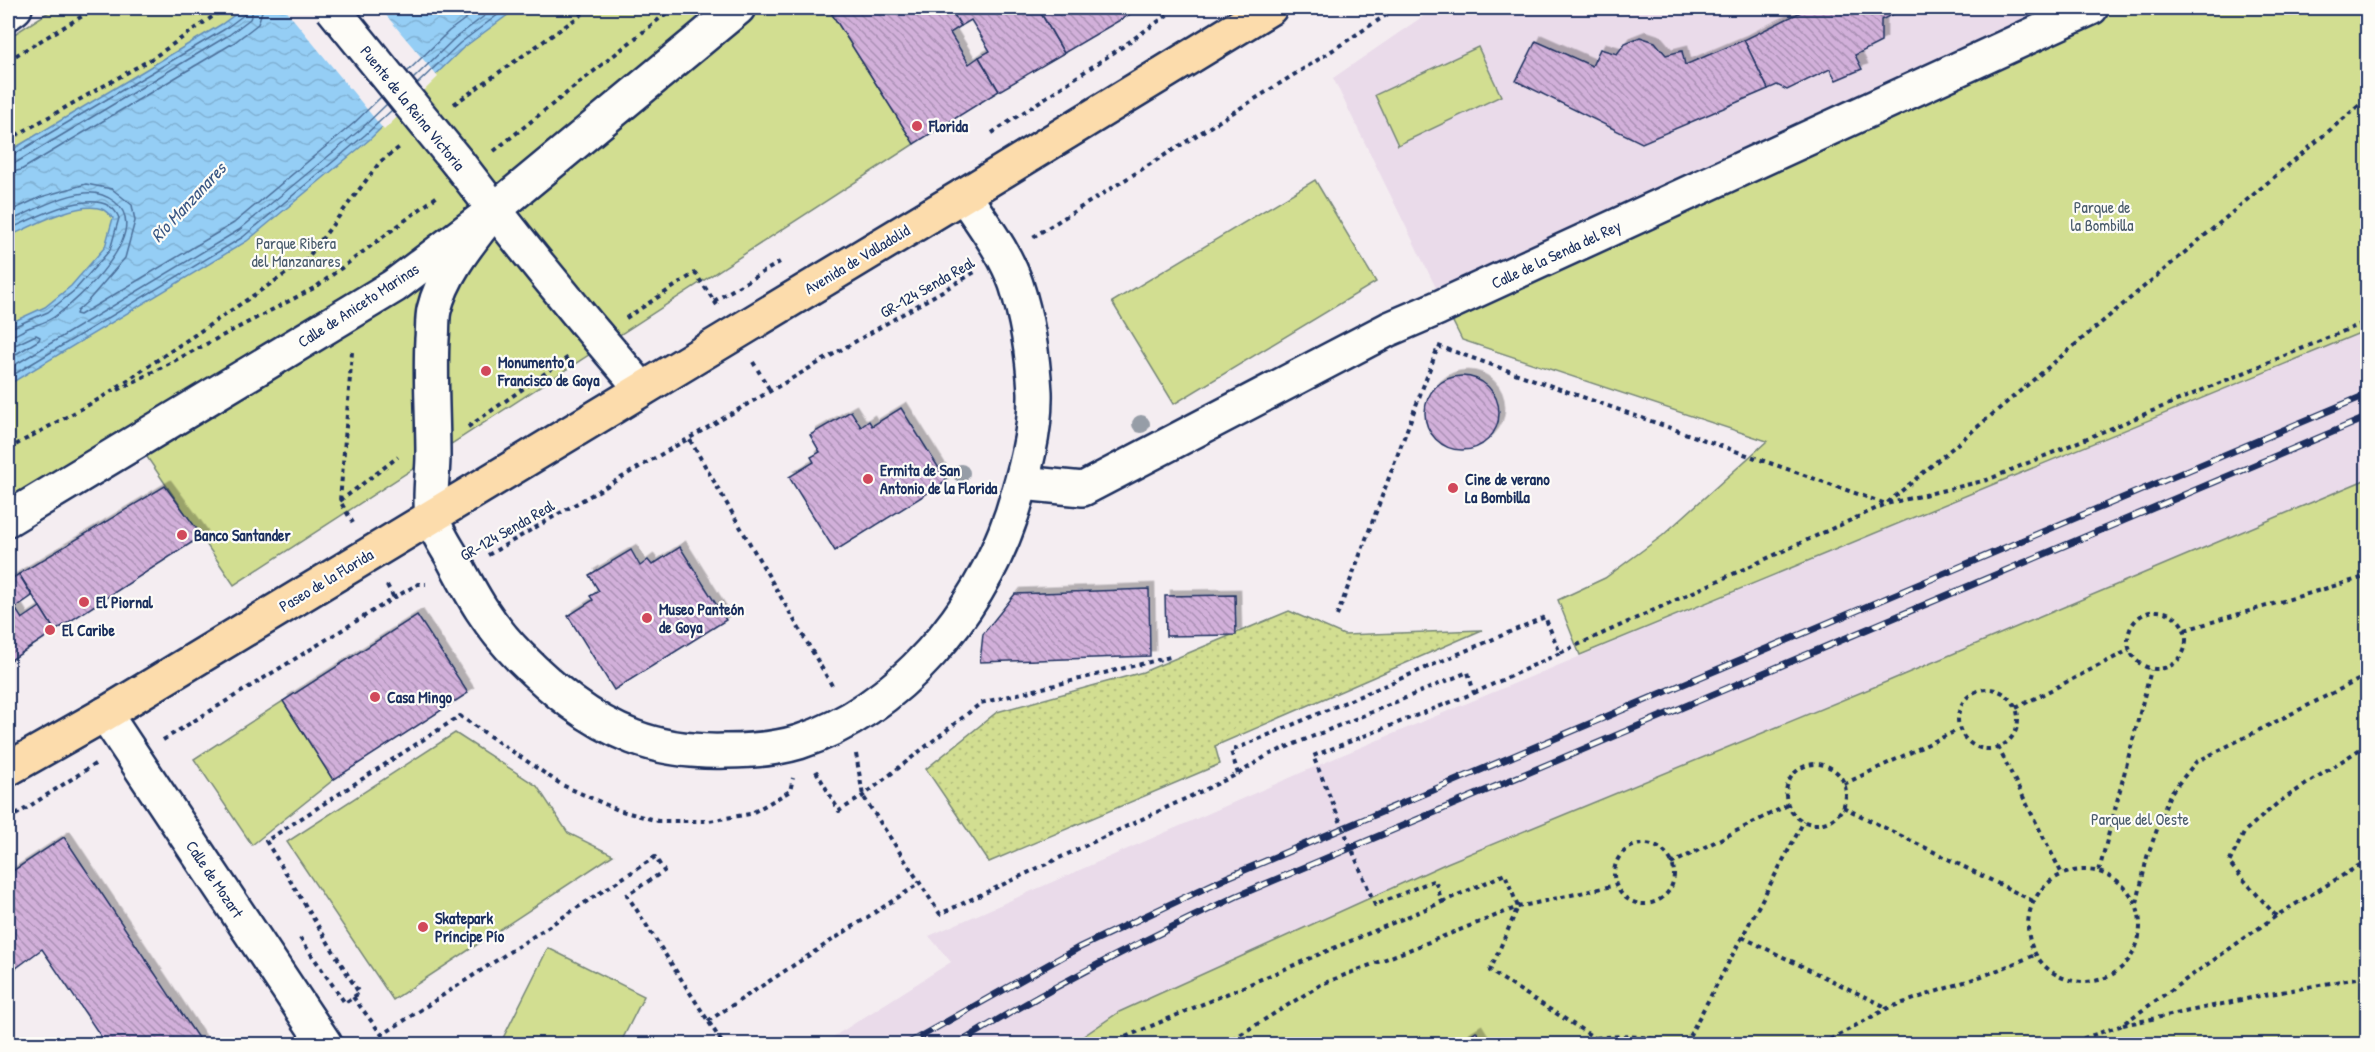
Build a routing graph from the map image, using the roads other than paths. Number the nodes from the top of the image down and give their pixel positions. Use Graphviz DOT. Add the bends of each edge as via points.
graph roads {
  1 [pos="15,8"];
  2 [pos="332,8"];
  3 [pos="738,8"];
  4 [pos="1270,8"];
  5 [pos="2091,8"];
  6 [pos="8,13"];
  7 [pos="971,206"];
  8 [pos="494,210"];
  9 [pos="394,286"];
  10 [pos="434,310"];
  11 [pos="642,389"];
  12 [pos="1022,483"];
  13 [pos="432,515"];
  14 [pos="8,519"];
  15 [pos="105,714"];
  16 [pos="8,769"];
  17 [pos="324,1044"];
  1 -- 6 [label="street"];
  2 -- 8 [label="street, Puente de la Reina Victoria, bridge"];
  3 -- 8 [label="street, Calle de Aniceto Marinas"];
  4 -- 7 [label="main road, Avenida de Valladolid"];
  5 -- 12 [label="street, Calle de la Senda del Rey" via="1389,329 1083,489"];
  7 -- 11 [label="main road, Avenida de Valladolid" via="735,332"];
  7 -- 12 [label="street" via="1003,256 1025,318 1035,395"];
  8 -- 9 [label="street, Calle de Aniceto Marinas"];
  8 -- 10 [label="street" via="454,261"];
  8 -- 11 [label="street"];
  9 -- 10 [label="street" via="415,290"];
  9 -- 14 [label="street, Calle de Aniceto Marinas"];
  10 -- 13 [label="street" via="430,370"];
  11 -- 13 [label="main road, Paseo de la Florida"];
  12 -- 13 [label="street" via="1005,534 976,593 925,659 900,684 850,718 801,741 746,751 687,750 633,737 574,705 537,675 497,634 476,603"];
  13 -- 15 [label="main road, Paseo de la Florida"];
  15 -- 16 [label="main road, Paseo de la Florida"];
  15 -- 17 [label="street, Calle de Mozart"];
}
